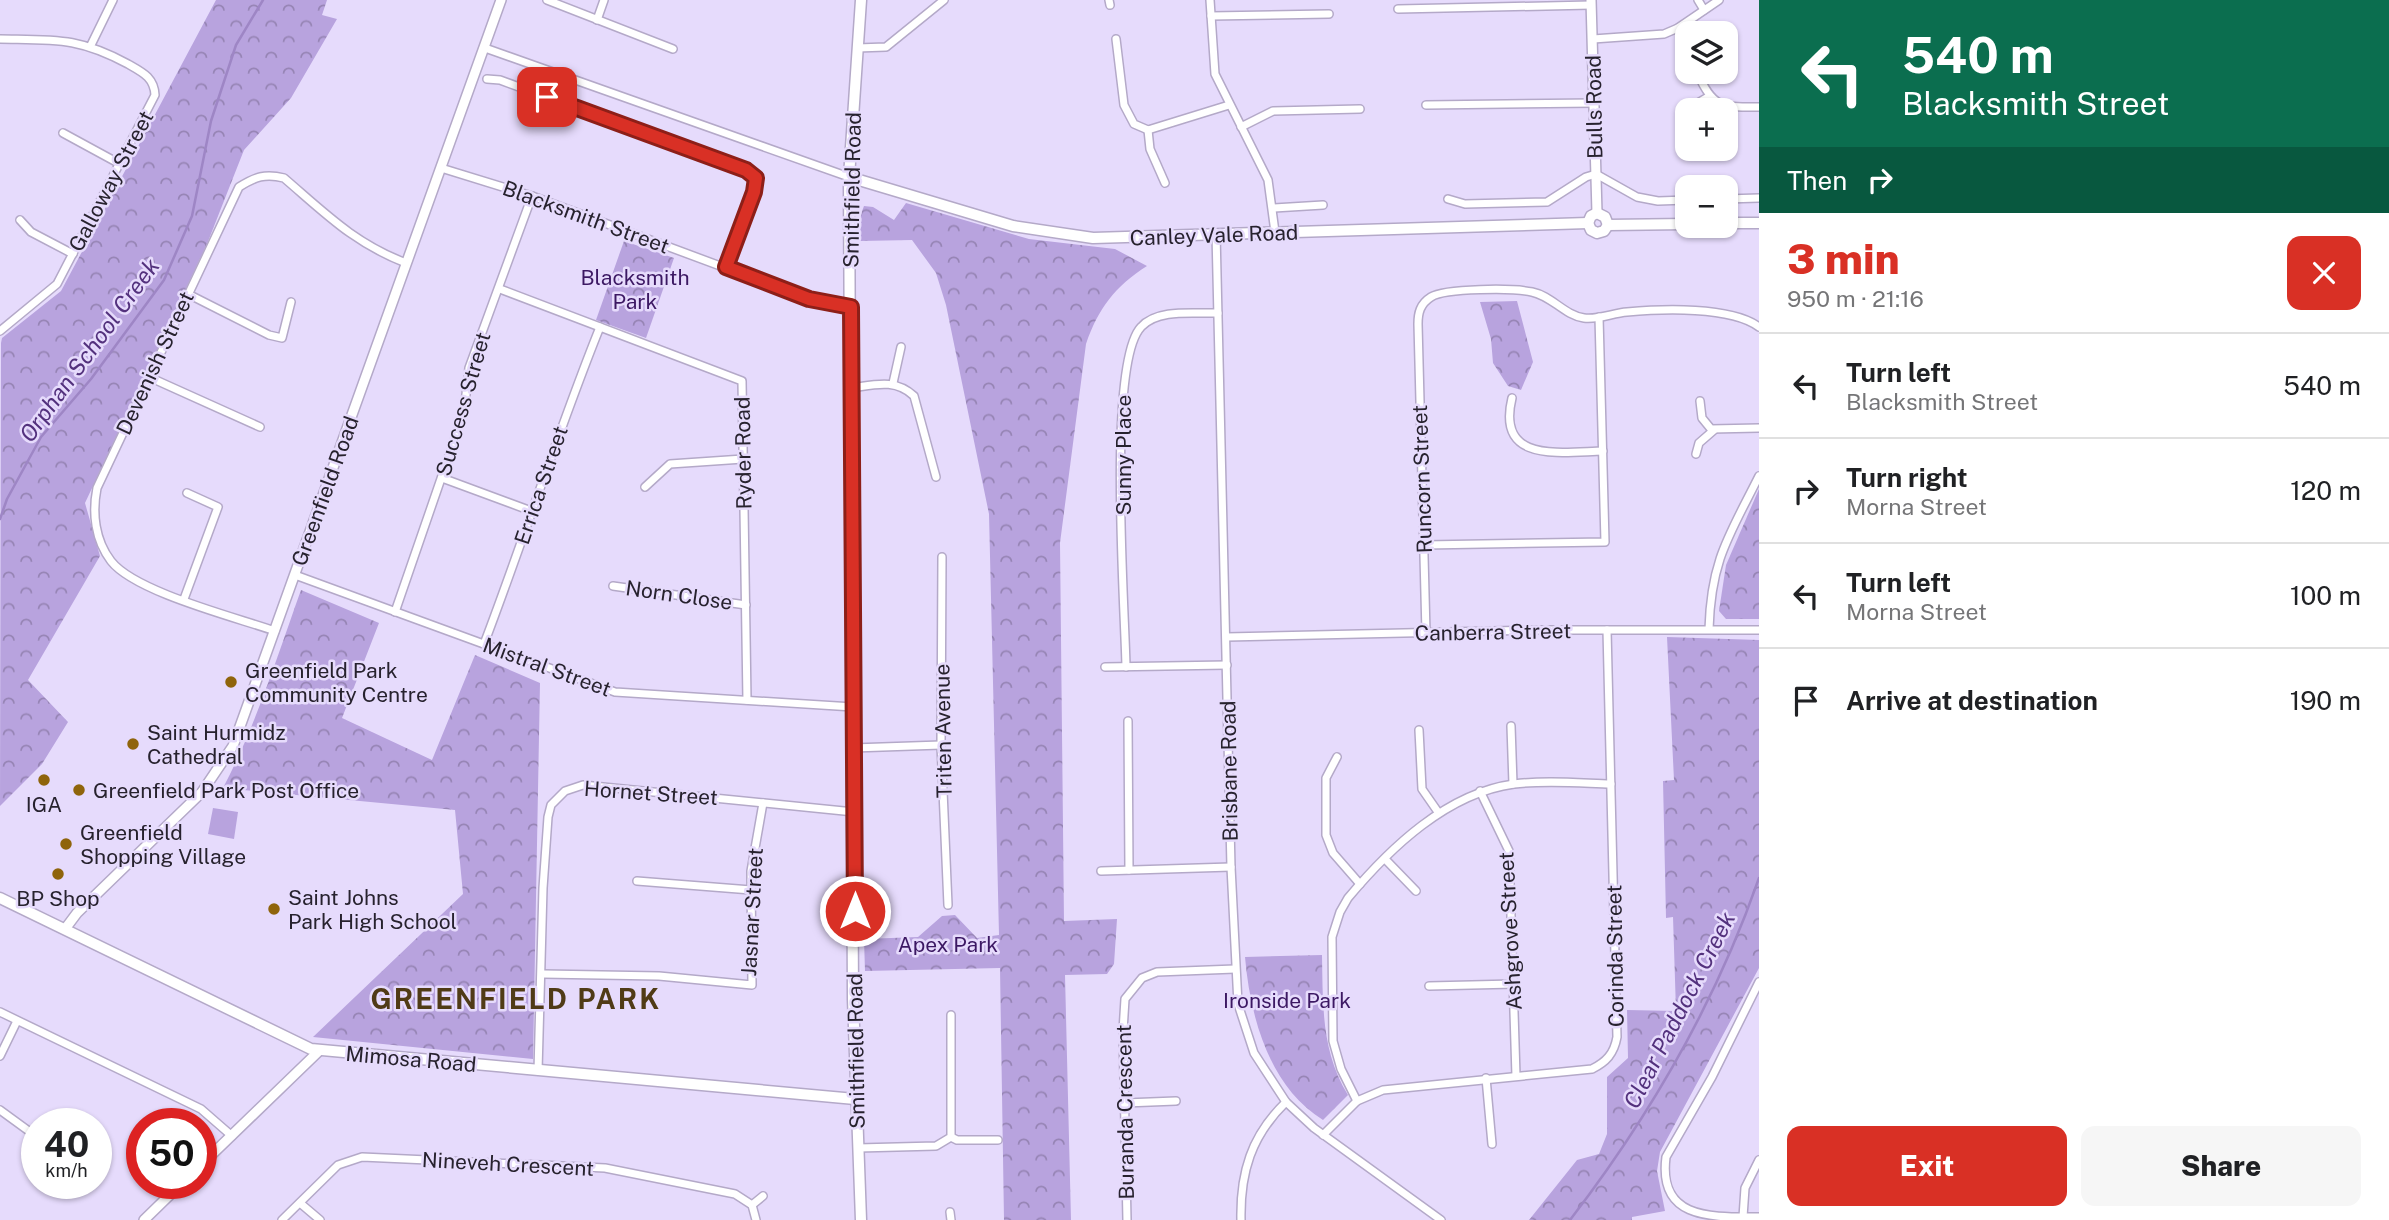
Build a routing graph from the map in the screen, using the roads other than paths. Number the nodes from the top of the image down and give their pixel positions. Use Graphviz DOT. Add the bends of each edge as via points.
graph roads {
  1 [pos="113,0"];
  2 [pos="500,0"];
  3 [pos="547,0"];
  4 [pos="604,0"];
  5 [pos="861,0"];
  6 [pos="944,0"];
  7 [pos="1210,0"];
  8 [pos="1698,0"];
  9 [pos="1718,0"];
  10 [pos="1591,2"];
  11 [pos="1489,3"];
  12 [pos="1398,9"];
  13 [pos="1704,9"];
  14 [pos="1329,14"];
  15 [pos="1211,16"];
  16 [pos="597,20"];
  17 [pos="1688,21"];
  18 [pos="1675,29"];
  19 [pos="0,38"];
  20 [pos="1116,39"];
  21 [pos="1592,39"];
  22 [pos="91,45"];
  23 [pos="485,48"];
  24 [pos="857,48"];
  25 [pos="673,49"];
  26 [pos="487,79"];
  27 [pos="1702,84"];
  28 [pos="1708,97"];
  29 [pos="1594,103"];
  30 [pos="1426,105"];
  31 [pos="1230,106"];
  32 [pos="1759,107"];
  33 [pos="1360,109"];
  34 [pos="1241,127"];
  35 [pos="1147,130"];
  36 [pos="64,132"];
  37 [pos="120,164"];
  38 [pos="440,168"];
  39 [pos="1596,174"];
  40 [pos="849,177"];
  41 [pos="1165,183"];
  42 [pos="531,196"];
  43 [pos="1759,198"];
  44 [pos="1448,199"];
  45 [pos="1738,199"];
  46 [pos="1675,200"];
  47 [pos="1323,205"];
  48 [pos="1274,208"];
  49 [pos="1598,213"];
  50 [pos="20,220"];
  51 [pos="1588,223"];
  52 [pos="1738,223"];
  53 [pos="1759,223"];
  54 [pos="1675,224"];
  55 [pos="1608,225"];
  56 [pos="1275,232"];
  57 [pos="1216,233"];
  58 [pos="73,254"];
  59 [pos="406,263"];
  60 [pos="726,267"];
  61 [pos="500,289"];
  62 [pos="188,294"];
  63 [pos="291,302"];
  64 [pos="851,307"];
  65 [pos="1218,313"];
  66 [pos="1599,317"];
  67 [pos="600,327"];
  68 [pos="1759,327"];
  69 [pos="0,331"];
  70 [pos="901,347"];
  71 [pos="149,377"];
  72 [pos="893,383"];
  73 [pos="850,388"];
  74 [pos="1513,398"];
  75 [pos="1700,401"];
  76 [pos="260,427"];
  77 [pos="1759,428"];
  78 [pos="1714,430"];
  79 [pos="1603,451"];
  80 [pos="1696,454"];
  81 [pos="743,459"];
  82 [pos="1759,476"];
  83 [pos="936,477"];
  84 [pos="442,478"];
  85 [pos="645,487"];
  86 [pos="187,493"];
  87 [pos="534,512"];
  88 [pos="1424,545"];
  89 [pos="942,557"];
  90 [pos="295,575"];
  91 [pos="613,586"];
  92 [pos="184,600"];
  93 [pos="746,605"];
  94 [pos="395,612"];
  95 [pos="1709,629"];
  96 [pos="1607,630"];
  97 [pos="1759,630"];
  98 [pos="275,631"];
  99 [pos="1426,633"];
  100 [pos="1227,637"];
  101 [pos="484,644"];
  102 [pos="1227,665"];
  103 [pos="1105,667"];
  104 [pos="1126,667"];
  105 [pos="747,700"];
  106 [pos="853,707"];
  107 [pos="1128,720"];
  108 [pos="1511,726"];
  109 [pos="1419,730"];
  110 [pos="941,745"];
  111 [pos="853,748"];
  112 [pos="1337,757"];
  113 [pos="1513,784"];
  114 [pos="1611,784"];
  115 [pos="1480,792"];
  116 [pos="762,803"];
  117 [pos="854,812"];
  118 [pos="1438,812"];
  119 [pos="1385,859"];
  120 [pos="1231,867"];
  121 [pos="1129,870"];
  122 [pos="1101,871"];
  123 [pos="637,881"];
  124 [pos="1360,884"];
  125 [pos="751,890"];
  126 [pos="1416,891"];
  127 [pos="0,898"];
  128 [pos="948,905"];
  129 [pos="65,929"];
  130 [pos="1235,969"];
  131 [pos="543,974"];
  132 [pos="1759,982"];
  133 [pos="1514,984"];
  134 [pos="1429,986"];
  135 [pos="0,1013"];
  136 [pos="951,1015"];
  137 [pos="17,1021"];
  138 [pos="319,1051"];
  139 [pos="0,1056"];
  140 [pos="538,1070"];
  141 [pos="1516,1076"];
  142 [pos="1486,1078"];
  143 [pos="855,1099"];
  144 [pos="1176,1101"];
  145 [pos="1357,1101"];
  146 [pos="1286,1102"];
  147 [pos="1125,1103"];
  148 [pos="0,1110"];
  149 [pos="21,1125"];
  150 [pos="1323,1135"];
  151 [pos="232,1136"];
  152 [pos="951,1137"];
  153 [pos="998,1140"];
  154 [pos="1492,1144"];
  155 [pos="858,1148"];
  156 [pos="217,1150"];
  157 [pos="1759,1160"];
  158 [pos="763,1196"];
  159 [pos="166,1199"];
  160 [pos="300,1203"];
  161 [pos="752,1205"];
  162 [pos="1743,1217"];
  163 [pos="1759,1217"];
  164 [pos="144,1220"];
  165 [pos="282,1220"];
  166 [pos="320,1220"];
  167 [pos="757,1220"];
  168 [pos="860,1220"];
  169 [pos="1127,1220"];
  170 [pos="1241,1220"];
  171 [pos="1441,1220"];
  1 -- 22 [label="street"];
  2 -- 23 [label="street, Greenfield Road"];
  3 -- 16 [label="street"];
  4 -- 16 [label="street"];
  5 -- 24 [label="main road, Smithfield Road"];
  6 -- 24 [label="street" via="886,47"];
  7 -- 15 [label="street"];
  8 -- 13 [label="street"];
  9 -- 13 [label="street"];
  10 -- 11 [label="street"];
  10 -- 21 [label="street, Bulls Road"];
  11 -- 12 [label="street"];
  13 -- 17 [label="street"];
  14 -- 15 [label="street"];
  15 -- 31 [label="street" via="1215,74"];
  16 -- 25 [label="street"];
  18 -- 21 [label="street"];
  19 -- 22 [label="street, Galloway Street"];
  20 -- 35 [label="street" via="1124,105 1134,124"];
  21 -- 29 [label="street, Bulls Road"];
  22 -- 37 [label="street, Galloway Street" via="144,73 155,89"];
  23 -- 38 [label="street, Greenfield Road"];
  23 -- 40 [label="street"];
  24 -- 40 [label="main road, Smithfield Road"];
  26 -- 60 [label="street" via="746,170 756,178 754,192"];
  27 -- 28 [label="street"];
  28 -- 32 [label="street" via="1727,107"];
  29 -- 30 [label="street"];
  29 -- 39 [label="street, Bulls Road"];
  31 -- 34 [label="street"];
  31 -- 35 [label="street"];
  33 -- 34 [label="street" via="1273,111"];
  34 -- 48 [label="street" via="1268,180"];
  35 -- 41 [label="street"];
  36 -- 37 [label="street"];
  37 -- 58 [label="street, Galloway Street"];
  38 -- 42 [label="street, Blacksmith Street"];
  38 -- 59 [label="street, Greenfield Road"];
  39 -- 44 [label="street" via="1547,202 1465,204"];
  39 -- 46 [label="street" via="1637,197"];
  39 -- 49 [label="street, Bulls Road"];
  40 -- 57 [label="main road, Canley Vale Road" via="1052,233 1118,239"];
  40 -- 64 [label="main road, Smithfield Road"];
  42 -- 60 [label="street, Blacksmith Street"];
  42 -- 61 [label="street, Success Street"];
  43 -- 45 [label="street"];
  47 -- 48 [label="street"];
  48 -- 56 [label="street"];
  49 -- 51 [label="main road"];
  49 -- 55 [label="main road"];
  50 -- 58 [label="street" via="30,232"];
  51 -- 55 [label="main road" via="1597,233"];
  51 -- 56 [label="main road, Canley Vale Road"];
  52 -- 53 [label="main road"];
  54 -- 55 [label="main road"];
  56 -- 57 [label="main road, Canley Vale Road"];
  57 -- 65 [label="street, Brisbane Road"];
  58 -- 69 [label="street, Galloway Street" via="53,289"];
  59 -- 62 [label="street, Devenish Street" via="354,238 284,178 270,174 239,187"];
  59 -- 90 [label="street, Greenfield Road"];
  60 -- 64 [label="street, Blacksmith Street" via="809,299"];
  61 -- 67 [label="street, Ryder Road"];
  61 -- 84 [label="street, Success Street" via="469,368 464,412"];
  62 -- 63 [label="street" via="282,338"];
  62 -- 71 [label="street, Devenish Street"];
  64 -- 73 [label="main road, Smithfield Road"];
  65 -- 100 [label="street, Brisbane Road"];
  65 -- 104 [label="street, Sunny Place" via="1156,317 1140,328 1131,345 1120,410"];
  66 -- 68 [label="street" via="1667,310 1727,315"];
  66 -- 79 [label="street"];
  66 -- 88 [label="street, Runcorn Street" via="1570,314 1549,297 1530,291 1442,292 1423,302 1418,324"];
  67 -- 81 [label="street, Ryder Road" via="742,381"];
  67 -- 87 [label="street, Errica Street"];
  70 -- 72 [label="street"];
  71 -- 76 [label="street"];
  71 -- 92 [label="street, Devenish Street" via="97,488 93,510 111,560 130,578"];
  72 -- 73 [label="street"];
  72 -- 83 [label="street" via="914,396"];
  73 -- 106 [label="main road, Smithfield Road"];
  74 -- 79 [label="street" via="1509,411 1512,431 1527,447 1542,452"];
  75 -- 78 [label="street" via="1702,418"];
  77 -- 78 [label="street"];
  78 -- 80 [label="street" via="1705,434"];
  79 -- 88 [label="street" via="1605,542"];
  81 -- 85 [label="street" via="670,464"];
  81 -- 93 [label="street, Ryder Road"];
  82 -- 95 [label="street" via="1720,551 1710,591"];
  84 -- 87 [label="street"];
  84 -- 94 [label="street, Success Street"];
  86 -- 92 [label="street" via="218,507"];
  87 -- 101 [label="street, Errica Street"];
  88 -- 99 [label="street, Runcorn Street"];
  89 -- 110 [label="street, Triten Avenue"];
  90 -- 94 [label="street, Mistral Street"];
  90 -- 98 [label="street, Greenfield Road"];
  91 -- 93 [label="street, Norn Close"];
  92 -- 98 [label="street, Devenish Street"];
  93 -- 105 [label="street, Ryder Road"];
  94 -- 101 [label="street, Mistral Street"];
  95 -- 96 [label="street, Canberra Street"];
  95 -- 97 [label="street, Canberra Street"];
  96 -- 99 [label="street, Canberra Street"];
  96 -- 114 [label="street, Corinda Street"];
  98 -- 129 [label="street, Greenfield Road" via="233,746 219,771"];
  99 -- 100 [label="street, Canberra Street"];
  100 -- 102 [label="street, Brisbane Road"];
  101 -- 105 [label="street, Mistral Street" via="615,692"];
  102 -- 104 [label="street"];
  102 -- 120 [label="street, Brisbane Road"];
  103 -- 104 [label="street"];
  105 -- 106 [label="street, Mistral Street"];
  106 -- 111 [label="main road, Smithfield Road"];
  107 -- 121 [label="street"];
  108 -- 113 [label="street"];
  109 -- 118 [label="street" via="1422,789"];
  110 -- 111 [label="street"];
  110 -- 128 [label="street, Triten Avenue"];
  111 -- 117 [label="main road, Smithfield Road"];
  112 -- 124 [label="street" via="1326,778 1326,835 1333,853"];
  113 -- 114 [label="street"];
  113 -- 115 [label="street"];
  114 -- 141 [label="street, Corinda Street" via="1616,1045 1607,1060 1592,1069"];
  115 -- 118 [label="street"];
  115 -- 133 [label="street, Ashgrove Street" via="1509,851"];
  116 -- 117 [label="street, Hornet Street"];
  116 -- 125 [label="street, Jasnar Street"];
  116 -- 131 [label="street, Hornet Street" via="583,785 565,791 551,806 548,817"];
  117 -- 143 [label="main road, Smithfield Road"];
  118 -- 119 [label="street"];
  119 -- 124 [label="street"];
  119 -- 126 [label="street"];
  120 -- 121 [label="street"];
  120 -- 130 [label="street, Brisbane Road"];
  121 -- 122 [label="street"];
  123 -- 125 [label="street"];
  124 -- 145 [label="street" via="1340,912 1332,948 1333,1041"];
  125 -- 131 [label="street, Jasnar Street" via="752,985 659,976"];
  127 -- 129 [label="main road, Mimosa Road"];
  129 -- 138 [label="main road, Mimosa Road"];
  130 -- 146 [label="street, Brisbane Road" via="1238,1004 1249,1040 1264,1072"];
  130 -- 147 [label="street, Buranda Crescent" via="1157,972 1133,985 1125,999"];
  131 -- 140 [label="street, Hornet Street"];
  132 -- 162 [label="street" via="1666,1157 1664,1170 1671,1196 1683,1211 1703,1218"];
  133 -- 134 [label="street"];
  133 -- 141 [label="street, Ashgrove Street"];
  135 -- 137 [label="street"];
  136 -- 152 [label="street"];
  137 -- 139 [label="street"];
  137 -- 151 [label="street" via="201,1109"];
  138 -- 140 [label="main road, Mimosa Road"];
  138 -- 151 [label="street"];
  140 -- 143 [label="main road, Mimosa Road"];
  141 -- 142 [label="street, Corinda Street"];
  142 -- 145 [label="street, Corinda Street" via="1395,1088"];
  142 -- 154 [label="street"];
  143 -- 155 [label="main road, Smithfield Road"];
  144 -- 147 [label="street"];
  145 -- 150 [label="street, Corinda Street"];
  146 -- 150 [label="street, Brisbane Road"];
  146 -- 170 [label="street" via="1248,1156"];
  147 -- 169 [label="street, Buranda Crescent"];
  148 -- 149 [label="street"];
  150 -- 171 [label="street, Brisbane Road"];
  151 -- 156 [label="street"];
  152 -- 153 [label="street"];
  152 -- 155 [label="street" via="936,1146"];
  155 -- 168 [label="main road, Smithfield Road"];
  157 -- 162 [label="street" via="1745,1188"];
  158 -- 161 [label="street"];
  159 -- 164 [label="street"];
  160 -- 161 [label="street, Nineveh Crescent" via="338,1165 362,1157 605,1168 730,1192"];
  160 -- 165 [label="street, Nineveh Crescent"];
  160 -- 166 [label="street"];
  161 -- 167 [label="street"];
  162 -- 163 [label="street"];
}
